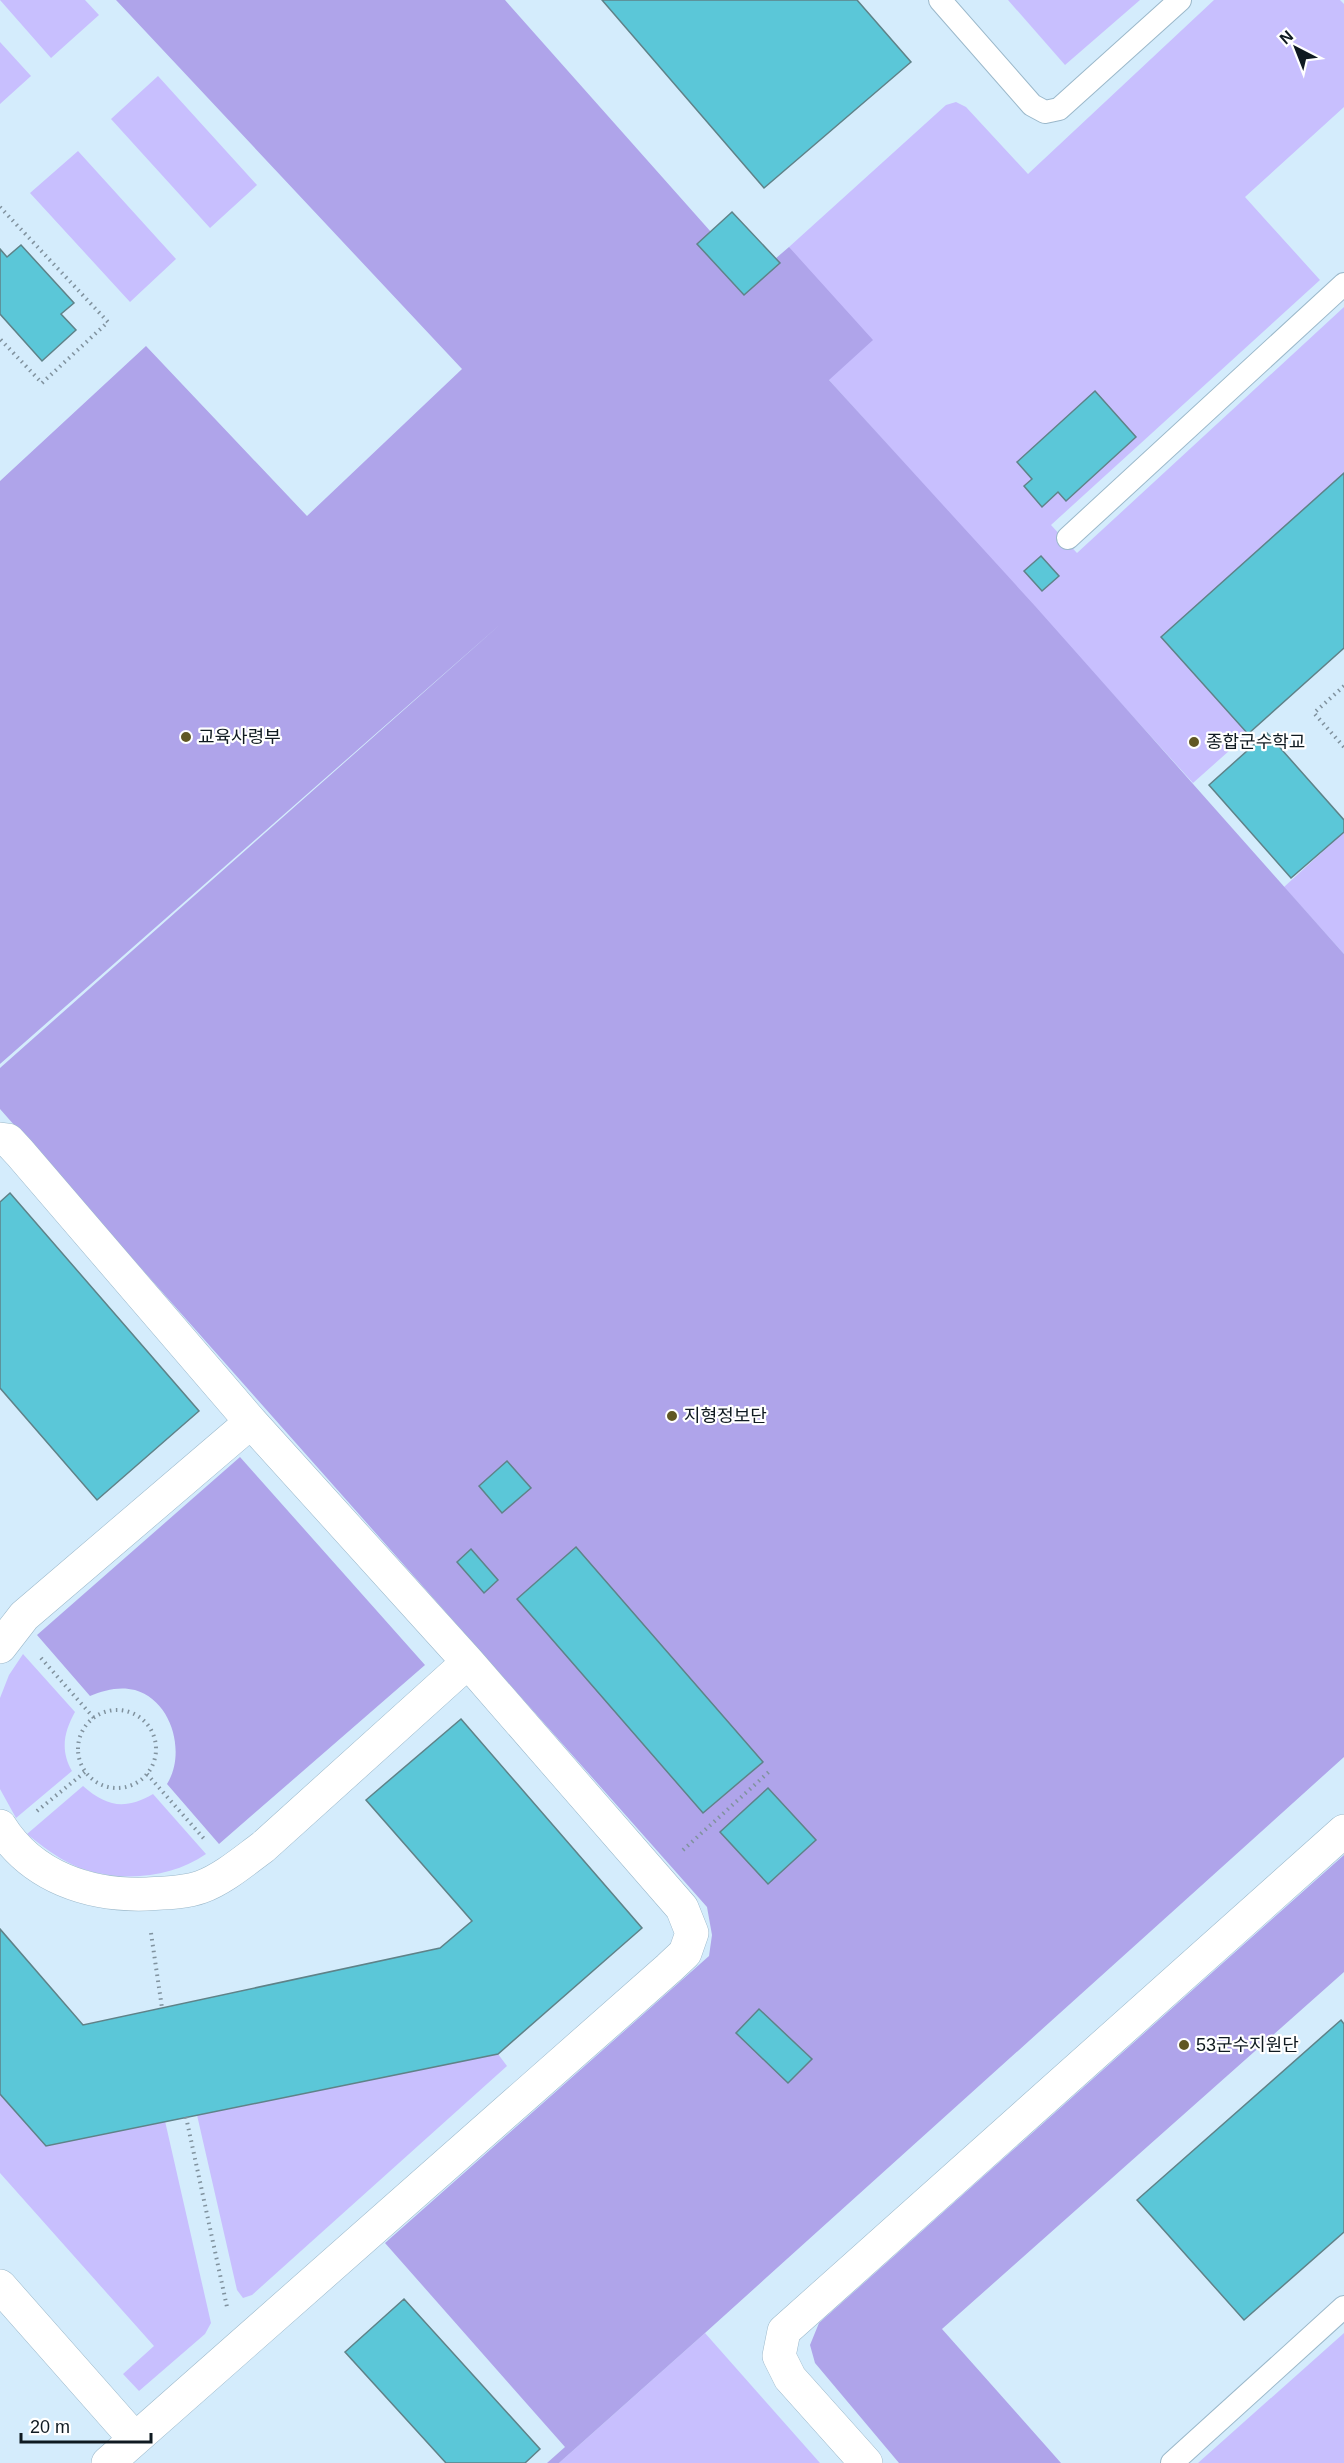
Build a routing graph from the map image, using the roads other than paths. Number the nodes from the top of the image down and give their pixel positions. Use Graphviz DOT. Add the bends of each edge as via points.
graph roads {
  1 [pos="940,0"];
  2 [pos="1180,0"];
  3 [pos="1344,284"];
  4 [pos="1068,538"];
  5 [pos="0,1139"];
  6 [pos="251,1422"];
  7 [pos="7,1638"];
  8 [pos="468,1662"];
  9 [pos="1344,1831"];
  10 [pos="3,1832"];
  11 [pos="0,2286"];
  12 [pos="1344,2307"];
  13 [pos="135,2439"];
  14 [pos="108,2463"];
  15 [pos="866,2463"];
  16 [pos="1172,2463"];
  1 -- 2 [label="lane" via="1032,105 1045,112 1059,109"];
  3 -- 4 [label="lane"];
  5 -- 6 [label="street" via="8,1140 20,1153"];
  6 -- 7 [label="street" via="24,1616"];
  6 -- 8 [label="street"];
  8 -- 10 [label="street" via="263,1847 202,1887 132,1895 93,1890 63,1881 33,1863"];
  8 -- 13 [label="street" via="682,1908 692,1933 685,1953"];
  9 -- 15 [label="street" via="784,2331 779,2356 790,2378"];
  11 -- 13 [label="street"];
  12 -- 16 [label="lane"];
  13 -- 14 [label="street"];
}
